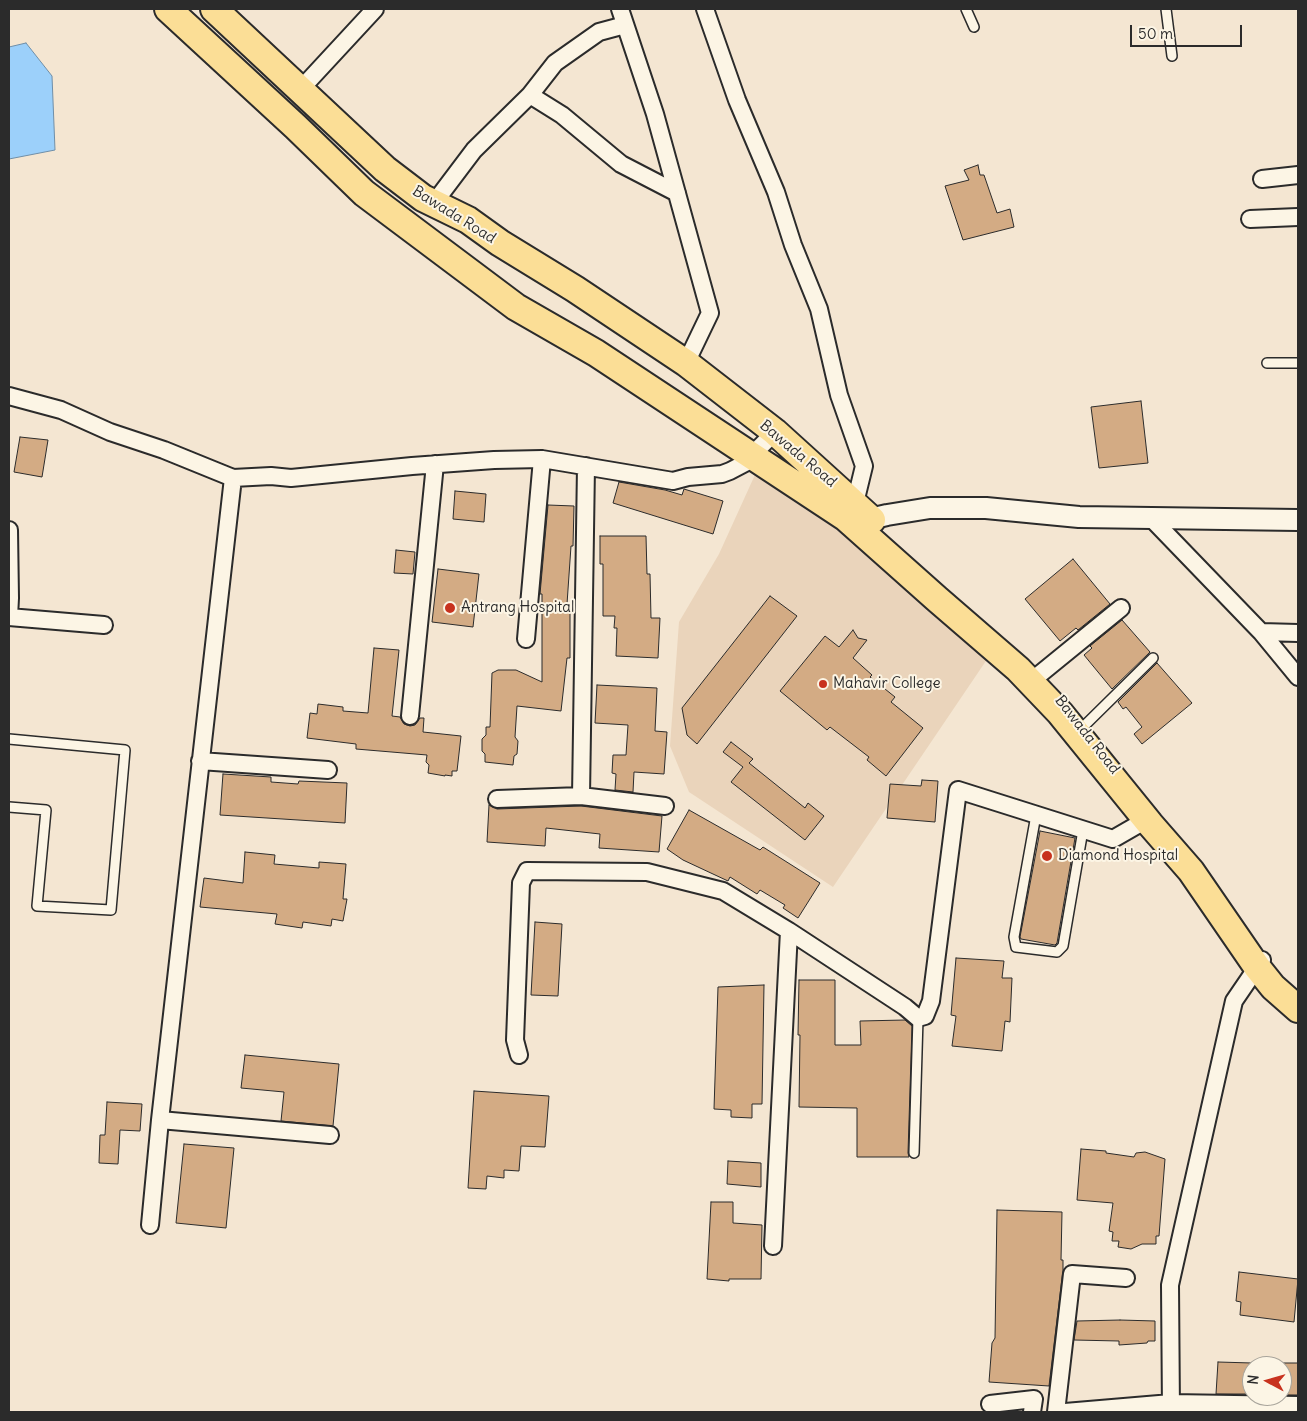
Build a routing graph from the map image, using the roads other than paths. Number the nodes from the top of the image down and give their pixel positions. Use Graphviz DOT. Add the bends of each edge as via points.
graph roads {
  1 [pos="168,9"];
  2 [pos="214,9"];
  3 [pos="375,9"];
  4 [pos="620,9"];
  5 [pos="705,9"];
  6 [pos="966,9"];
  7 [pos="1166,9"];
  8 [pos="626,25"];
  9 [pos="974,26"];
  10 [pos="1172,56"];
  11 [pos="300,90"];
  12 [pos="530,95"];
  13 [pos="1298,175"];
  14 [pos="1262,178"];
  15 [pos="677,193"];
  16 [pos="434,204"];
  17 [pos="1298,217"];
  18 [pos="1250,219"];
  19 [pos="1267,363"];
  20 [pos="1298,363"];
  21 [pos="686,364"];
  22 [pos="9,396"];
  23 [pos="775,432"];
  24 [pos="752,455"];
  25 [pos="542,459"];
  26 [pos="436,464"];
  27 [pos="586,466"];
  28 [pos="232,478"];
  29 [pos="857,516"];
  30 [pos="1151,518"];
  31 [pos="1298,520"];
  32 [pos="9,530"];
  33 [pos="1121,608"];
  34 [pos="104,625"];
  35 [pos="1261,632"];
  36 [pos="1298,633"];
  37 [pos="526,639"];
  38 [pos="1154,658"];
  39 [pos="1040,674"];
  40 [pos="1298,677"];
  41 [pos="410,716"];
  42 [pos="1080,729"];
  43 [pos="9,739"];
  44 [pos="200,761"];
  45 [pos="328,770"];
  46 [pos="581,796"];
  47 [pos="497,799"];
  48 [pos="665,806"];
  49 [pos="9,807"];
  50 [pos="1035,819"];
  51 [pos="1146,820"];
  52 [pos="1082,832"];
  53 [pos="789,931"];
  54 [pos="1260,961"];
  55 [pos="1298,990"];
  56 [pos="1298,1009"];
  57 [pos="918,1018"];
  58 [pos="519,1056"];
  59 [pos="160,1120"];
  60 [pos="330,1134"];
  61 [pos="914,1153"];
  62 [pos="150,1225"];
  63 [pos="773,1246"];
  64 [pos="1126,1278"];
  65 [pos="990,1404"];
  66 [pos="1298,1406"];
  67 [pos="1171,1408"];
  68 [pos="1032,1412"];
  69 [pos="1056,1412"];
  70 [pos="1065,1412"];
  1 -- 24 [label="main road" via="364,193 516,307 596,353"];
  2 -- 11 [label="main road, Bawada Road"];
  3 -- 11 [label="street"];
  4 -- 8 [label="street"];
  5 -- 29 [label="street" via="819,309 839,395 864,466"];
  6 -- 9 [label="lane"];
  7 -- 10 [label="lane"];
  8 -- 12 [label="street" via="599,32 555,63"];
  8 -- 15 [label="street"];
  11 -- 16 [label="main road, Bawada Road" via="385,169"];
  12 -- 15 [label="street" via="562,115 621,164"];
  12 -- 16 [label="street" via="474,150"];
  13 -- 14 [label="street"];
  15 -- 21 [label="street" via="710,313"];
  16 -- 21 [label="main road, Bawada Road" via="468,220"];
  17 -- 18 [label="street"];
  19 -- 20 [label="lane"];
  21 -- 23 [label="main road, Bawada Road"];
  22 -- 28 [label="street" via="62,410 110,432"];
  23 -- 24 [label="street"];
  23 -- 29 [label="main road, Bawada Road"];
  24 -- 27 [label="street" via="751,460 722,474 674,480"];
  24 -- 29 [label="main road"];
  25 -- 26 [label="street"];
  25 -- 27 [label="street"];
  25 -- 37 [label="street"];
  26 -- 28 [label="street" via="292,478"];
  26 -- 41 [label="street"];
  27 -- 46 [label="street"];
  28 -- 44 [label="street"];
  29 -- 30 [label="street" via="930,508 986,508 1079,517"];
  29 -- 39 [label="main road, Bawada Road" via="890,539 991,626"];
  29 -- 51 [label="main road" via="937,599 1018,669 1060,713"];
  30 -- 31 [label="street"];
  30 -- 35 [label="street"];
  32 -- 34 [label="street" via="9,617"];
  33 -- 39 [label="street"];
  35 -- 36 [label="street"];
  35 -- 40 [label="street"];
  38 -- 42 [label="lane"];
  39 -- 42 [label="main road, Bawada Road"];
  42 -- 54 [label="main road, Bawada Road" via="1216,895 1247,928"];
  43 -- 49 [label="lane" via="125,750 111,910 37,906 46,810"];
  44 -- 45 [label="street"];
  44 -- 59 [label="street"];
  46 -- 47 [label="street"];
  46 -- 48 [label="street"];
  50 -- 52 [label="street"];
  50 -- 52 [label="lane" via="1014,937 1016,946 1057,952 1063,946"];
  50 -- 57 [label="street" via="958,790 931,1001 925,1016"];
  51 -- 52 [label="street" via="1113,839"];
  51 -- 54 [label="main road" via="1191,870"];
  53 -- 57 [label="street"];
  53 -- 58 [label="street" via="723,891 647,872 527,871 521,883 515,1040"];
  53 -- 63 [label="street"];
  54 -- 55 [label="main road, Bawada Road"];
  54 -- 56 [label="main road" via="1273,987"];
  54 -- 67 [label="street" via="1234,1001 1170,1285"];
  57 -- 61 [label="lane"];
  59 -- 60 [label="street"];
  59 -- 62 [label="street"];
  64 -- 69 [label="street" via="1072,1274"];
  65 -- 68 [label="street" via="1034,1399"];
  66 -- 67 [label="street"];
  67 -- 70 [label="street"];
}
